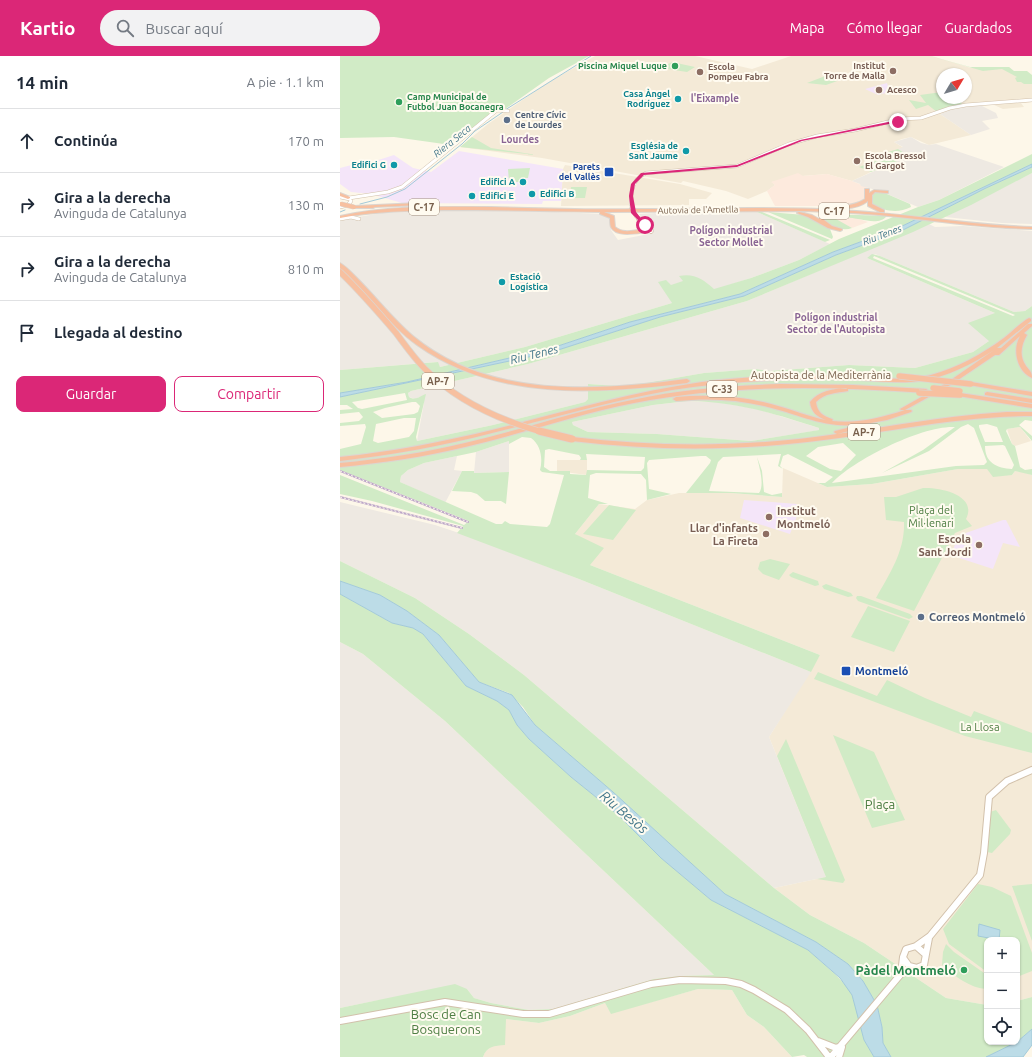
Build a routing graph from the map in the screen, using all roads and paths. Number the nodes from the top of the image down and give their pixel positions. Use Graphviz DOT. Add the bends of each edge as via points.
graph roads {
  1 [pos="1032,100"];
  2 [pos="508,111"];
  3 [pos="886,192"];
  4 [pos="340,194"];
  5 [pos="870,195"];
  6 [pos="340,197"];
  7 [pos="351,201"];
  8 [pos="340,203"];
  9 [pos="509,206"];
  10 [pos="340,207"];
  11 [pos="631,207"];
  12 [pos="765,208"];
  13 [pos="831,208"];
  14 [pos="542,209"];
  15 [pos="682,210"];
  16 [pos="783,210"];
  17 [pos="867,212"];
  18 [pos="885,213"];
  19 [pos="340,217"];
  20 [pos="359,219"];
  21 [pos="947,221"];
  22 [pos="613,223"];
  23 [pos="1032,227"];
  24 [pos="646,229"];
  25 [pos="840,230"];
  26 [pos="833,232"];
  27 [pos="340,265"];
  28 [pos="340,272"];
  29 [pos="1031,322"];
  30 [pos="1032,376"];
  31 [pos="654,392"];
  32 [pos="960,393"];
  33 [pos="1032,394"];
  34 [pos="1032,401"];
  35 [pos="1032,406"];
  36 [pos="909,410"];
  37 [pos="1032,414"];
  38 [pos="522,430"];
  39 [pos="696,447"];
  40 [pos="340,459"];
  41 [pos="340,465"];
  42 [pos="1032,770"];
  43 [pos="930,936"];
  44 [pos="916,946"];
  45 [pos="925,954"];
  46 [pos="904,959"];
  47 [pos="917,968"];
  48 [pos="901,974"];
  49 [pos="340,1022"];
  50 [pos="817,1040"];
  51 [pos="843,1044"];
  52 [pos="830,1057"];
  53 [pos="839,1057"];
  1 -- 11 [label="street" via="966,105 906,120 904,123 801,140 737,166 641,174 631,188"];
  2 -- 7 [label="street" via="500,109 477,125 402,186"];
  3 -- 5 [label="highway" via="876,190"];
  4 -- 7 [label="highway"];
  5 -- 13 [label="highway" via="869,190 867,199 863,202"];
  5 -- 18 [label="highway" via="871,207"];
  6 -- 7 [label="street"];
  7 -- 8 [label="highway, bridge"];
  7 -- 9 [label="highway"];
  7 -- 10 [label="street"];
  9 -- 14 [label="highway, Autovia de l'Ametlla / C-17"];
  9 -- 19 [label="highway, Autovia de l'Ametlla / C-17" via="396,208"];
  11 -- 12 [label="highway"];
  11 -- 14 [label="highway"];
  11 -- 24 [label="street, bridge"];
  12 -- 13 [label="highway, Autovia de l'Ametlla / C-17"];
  12 -- 14 [label="highway, Autovia de l'Ametlla / C-17"];
  13 -- 18 [label="highway, Autovia de l'Ametlla / C-17"];
  14 -- 15 [label="highway, Autovia de l'Ametlla / C-17" via="617,212"];
  14 -- 19 [label="highway, Autovia de l'Ametlla / C-17" via="408,209"];
  14 -- 22 [label="highway" via="602,213 611,216"];
  15 -- 16 [label="highway, Autovia de l'Ametlla / C-17"];
  15 -- 22 [label="highway" via="627,215 617,218"];
  16 -- 17 [label="highway, Autovia de l'Ametlla / C-17"];
  16 -- 26 [label="highway" via="810,216"];
  17 -- 18 [label="highway, Autovia de l'Ametlla / C-17"];
  17 -- 25 [label="highway" via="832,213 821,217 827,225"];
  18 -- 21 [label="highway, Autovia de l'Ametlla / C-17"];
  19 -- 20 [label="street"];
  21 -- 23 [label="highway, Autovia de l'Ametlla / C-17"];
  21 -- 23 [label="highway, Autovia de l'Ametlla / C-17"];
  22 -- 24 [label="highway" via="613,229 620,232 629,233"];
  27 -- 33 [label="highway, Autopista de la Mediterrània / AP-7, bridge" via="412,338 430,352 452,364 511,382 545,388 591,390 635,388 752,375 840,373 899,376"];
  28 -- 39 [label="highway, AP-7, bridge" via="366,298 425,368 452,392 471,404 502,419 572,439 631,445"];
  29 -- 30 [label="highway" via="1017,348 1020,360"];
  29 -- 31 [label="highway" via="983,354 930,377 907,380 746,380"];
  29 -- 32 [label="highway, bridge" via="969,371 924,398 894,413 869,420 838,422 820,415 813,408 813,402 818,397 839,390 861,389 919,393"];
  29 -- 36 [label="highway" via="984,365"];
  31 -- 32 [label="highway, C-33, bridge" via="779,381 866,382"];
  31 -- 40 [label="highway, C-33" via="441,444"];
  32 -- 34 [label="highway, C-33"];
  32 -- 35 [label="highway, C-33"];
  32 -- 38 [label="highway, C-33, bridge" via="825,385 720,389 626,403"];
  36 -- 38 [label="highway" via="873,422 838,424 817,421 746,400 696,397 640,404"];
  36 -- 39 [label="highway" via="865,426 813,436 773,442"];
  37 -- 39 [label="highway, AP-7" via="971,416 794,442"];
  38 -- 41 [label="highway, C-33" via="428,452"];
  42 -- 43 [label="street" via="1007,781 989,797 980,875"];
  43 -- 44 [label="street"];
  43 -- 45 [label="street"];
  44 -- 45 [label="street"];
  44 -- 46 [label="street" via="906,948"];
  45 -- 47 [label="street" via="925,962"];
  46 -- 47 [label="street" via="909,966"];
  46 -- 48 [label="street"];
  47 -- 48 [label="street"];
  48 -- 51 [label="street"];
  49 -- 50 [label="street" via="445,1002 523,1014 549,1014 651,984 680,980 715,980 734,982 754,990 793,1014"];
  50 -- 51 [label="street" via="836,1048"];
  50 -- 52 [label="street"];
  51 -- 52 [label="street"];
  51 -- 53 [label="street"];
}
